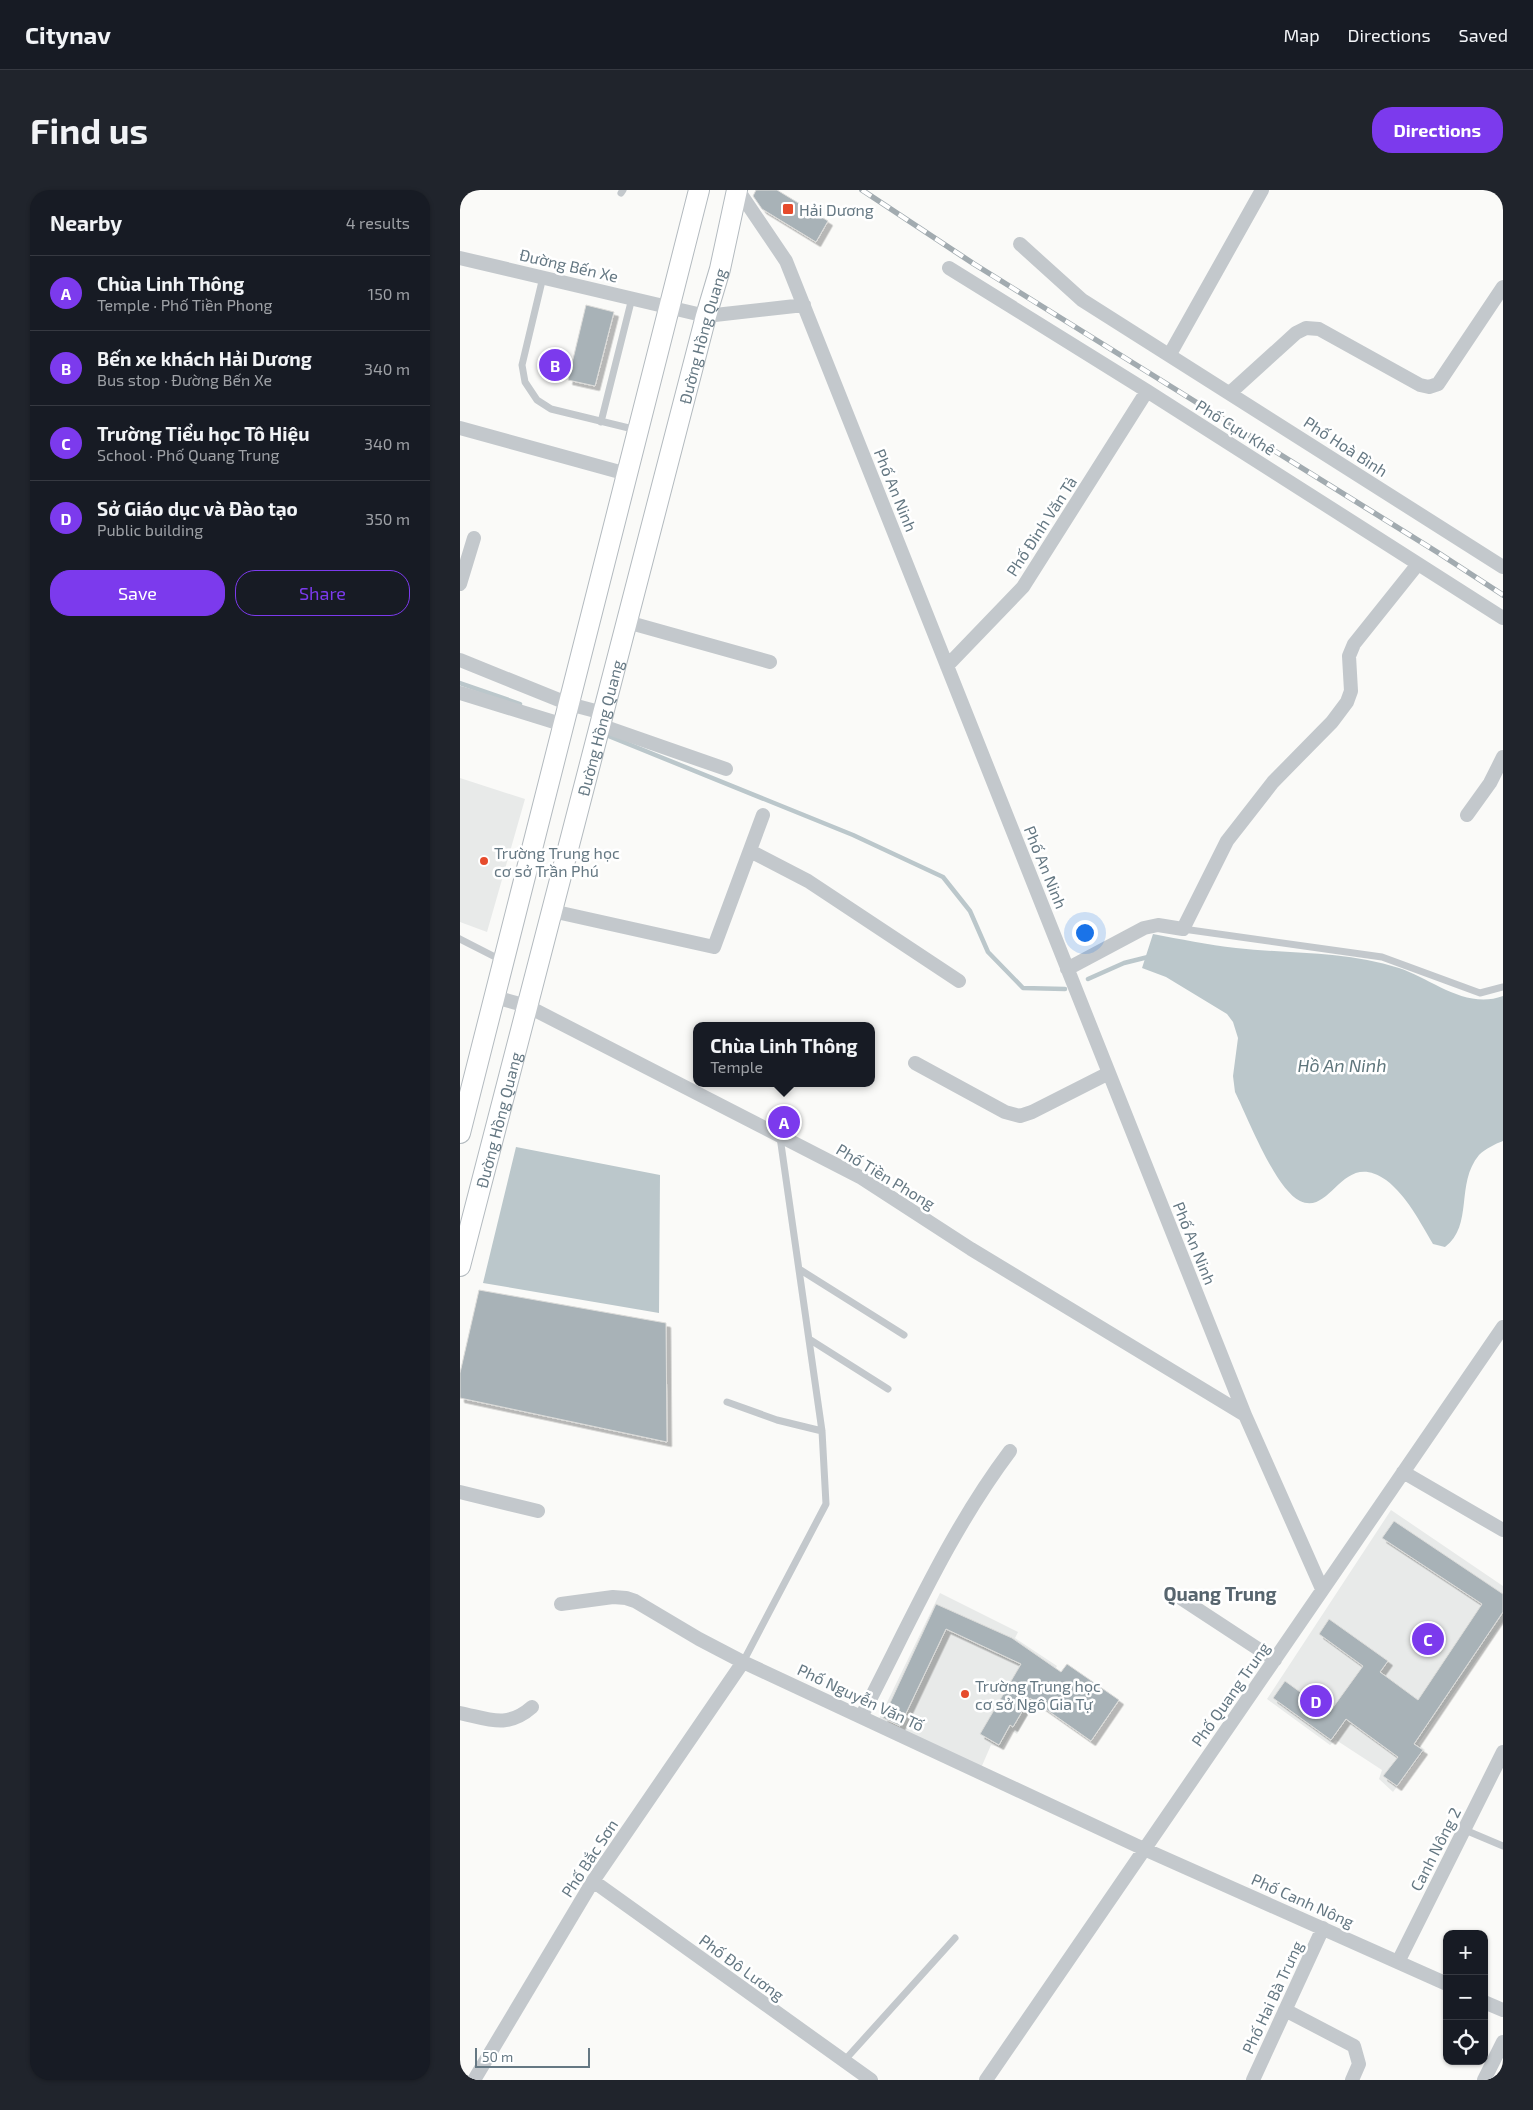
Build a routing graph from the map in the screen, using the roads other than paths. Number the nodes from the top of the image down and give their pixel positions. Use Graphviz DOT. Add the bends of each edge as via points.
graph roads {
  1 [pos="699,190"];
  2 [pos="738,190"];
  3 [pos="1262,190"];
  4 [pos="1496,190"];
  5 [pos="1503,195"];
  6 [pos="1020,244"];
  7 [pos="460,258"];
  8 [pos="949,268"];
  9 [pos="542,277"];
  10 [pos="1503,287"];
  11 [pos="632,298"];
  12 [pos="804,305"];
  13 [pos="670,306"];
  14 [pos="706,316"];
  15 [pos="1170,354"];
  16 [pos="1147,391"];
  17 [pos="1230,392"];
  18 [pos="601,422"];
  19 [pos="460,428"];
  20 [pos="638,430"];
  21 [pos="627,474"];
  22 [pos="474,538"];
  23 [pos="1418,564"];
  24 [pos="1503,567"];
  25 [pos="460,584"];
  26 [pos="1503,618"];
  27 [pos="627,622"];
  28 [pos="460,660"];
  29 [pos="770,662"];
  30 [pos="947,666"];
  31 [pos="460,693"];
  32 [pos="569,704"];
  33 [pos="602,719"];
  34 [pos="564,725"];
  35 [pos="1503,757"];
  36 [pos="726,769"];
  37 [pos="763,814"];
  38 [pos="1467,815"];
  39 [pos="750,851"];
  40 [pos="552,911"];
  41 [pos="1183,929"];
  42 [pos="460,939"];
  43 [pos="503,962"];
  44 [pos="1067,969"];
  45 [pos="959,981"];
  46 [pos="1503,987"];
  47 [pos="494,996"];
  48 [pos="527,1006"];
  49 [pos="915,1062"];
  50 [pos="1109,1072"];
  51 [pos="460,1133"];
  52 [pos="780,1137"];
  53 [pos="468,1202"];
  54 [pos="460,1266"];
  55 [pos="799,1269"];
  56 [pos="1503,1327"];
  57 [pos="904,1335"];
  58 [pos="809,1339"];
  59 [pos="888,1388"];
  60 [pos="727,1402"];
  61 [pos="1245,1415"];
  62 [pos="822,1431"];
  63 [pos="1010,1451"];
  64 [pos="1402,1472"];
  65 [pos="460,1492"];
  66 [pos="538,1510"];
  67 [pos="1503,1530"];
  68 [pos="1322,1589"];
  69 [pos="1182,1599"];
  70 [pos="561,1604"];
  71 [pos="1275,1660"];
  72 [pos="743,1662"];
  73 [pos="532,1707"];
  74 [pos="460,1713"];
  75 [pos="861,1717"];
  76 [pos="1503,1752"];
  77 [pos="1465,1830"];
  78 [pos="1503,1846"];
  79 [pos="1144,1849"];
  80 [pos="593,1881"];
  81 [pos="1323,1928"];
  82 [pos="955,1938"];
  83 [pos="1398,1962"];
  84 [pos="1443,1982"];
  85 [pos="1488,2004"];
  86 [pos="1285,2010"];
  87 [pos="1503,2010"];
  88 [pos="1503,2042"];
  89 [pos="844,2061"];
  90 [pos="474,2080"];
  91 [pos="871,2080"];
  92 [pos="986,2080"];
  93 [pos="1253,2080"];
  94 [pos="1352,2080"];
  95 [pos="1484,2080"];
  1 -- 13 [label="street, Đường Hồng Quang"];
  2 -- 12 [label="street, Phố An Ninh" via="786,260"];
  2 -- 14 [label="street, Đường Hồng Quang"];
  3 -- 15 [label="street"];
  4 -- 5 [label="lane"];
  6 -- 15 [label="street, Phố Hoà Bình" via="1082,300"];
  7 -- 9 [label="street, Đường Bến Xe"];
  8 -- 16 [label="street, Phố Cựu Khê"];
  9 -- 11 [label="street, Đường Bến Xe"];
  9 -- 18 [label="lane" via="522,365 525,382 537,400 551,409"];
  10 -- 17 [label="street" via="1438,384 1420,385 1319,329 1306,328 1296,333"];
  11 -- 13 [label="street, Đường Bến Xe"];
  11 -- 18 [label="lane"];
  12 -- 14 [label="street"];
  12 -- 30 [label="street, Phố An Ninh"];
  13 -- 14 [label="street, Đường Bến Xe"];
  13 -- 20 [label="street, Đường Hồng Quang"];
  14 -- 27 [label="street, Đường Hồng Quang"];
  15 -- 17 [label="street, Phố Hoà Bình"];
  16 -- 23 [label="street, Phố Cựu Khê"];
  16 -- 30 [label="street, Phố Đinh Văn Tả" via="1023,588"];
  17 -- 24 [label="street, Phố Hoà Bình"];
  18 -- 20 [label="lane"];
  19 -- 21 [label="street"];
  20 -- 21 [label="street, Đường Hồng Quang"];
  21 -- 32 [label="street, Đường Hồng Quang"];
  22 -- 25 [label="street"];
  23 -- 26 [label="street, Phố Cựu Khê"];
  23 -- 41 [label="street" via="1354,644 1349,656 1351,691 1347,702 1332,722 1273,782 1227,841"];
  27 -- 29 [label="street"];
  27 -- 33 [label="street, Đường Hồng Quang"];
  28 -- 32 [label="street"];
  30 -- 44 [label="street, Phố An Ninh"];
  31 -- 34 [label="street"];
  32 -- 33 [label="street"];
  32 -- 34 [label="street, Đường Hồng Quang"];
  33 -- 36 [label="street"];
  33 -- 40 [label="street, Đường Hồng Quang"];
  34 -- 43 [label="street, Đường Hồng Quang"];
  35 -- 38 [label="street" via="1490,783"];
  37 -- 39 [label="street"];
  39 -- 40 [label="street" via="714,947"];
  39 -- 45 [label="street" via="808,881"];
  40 -- 48 [label="street, Đường Hồng Quang"];
  41 -- 44 [label="street" via="1158,925 1144,928"];
  41 -- 46 [label="lane" via="1382,957 1480,993"];
  42 -- 43 [label="lane"];
  43 -- 47 [label="street, Đường Hồng Quang"];
  44 -- 50 [label="street, Phố An Ninh"];
  47 -- 48 [label="street, Phố Tiền Phong"];
  47 -- 51 [label="street, Đường Hồng Quang"];
  48 -- 52 [label="street, Phố Tiền Phong"];
  48 -- 53 [label="street, Đường Hồng Quang"];
  49 -- 50 [label="street" via="1005,1112 1020,1116"];
  50 -- 61 [label="street, Phố An Ninh"];
  52 -- 55 [label="lane"];
  52 -- 61 [label="street, Phố Tiền Phong" via="860,1177 971,1249"];
  53 -- 54 [label="street, Đường Hồng Quang"];
  55 -- 57 [label="lane"];
  55 -- 58 [label="lane"];
  56 -- 64 [label="street, Phố Quang Trung"];
  58 -- 59 [label="lane"];
  58 -- 62 [label="lane"];
  60 -- 62 [label="lane" via="777,1420"];
  61 -- 68 [label="street, Phố An Ninh"];
  62 -- 72 [label="lane" via="826,1504"];
  63 -- 75 [label="street" via="973,1502"];
  64 -- 67 [label="street"];
  64 -- 68 [label="street, Phố Quang Trung"];
  65 -- 66 [label="street"];
  68 -- 71 [label="street, Phố Quang Trung"];
  69 -- 71 [label="street"];
  70 -- 72 [label="street, Phố Nguyễn Văn Tố" via="626,1598"];
  71 -- 79 [label="street, Phố Quang Trung"];
  72 -- 75 [label="street, Phố Nguyễn Văn Tố"];
  72 -- 80 [label="street, Phố Bắc Sơn"];
  73 -- 74 [label="street" via="515,1720 506,1721"];
  75 -- 79 [label="street, Phố Nguyễn Văn Tố"];
  76 -- 77 [label="street, Canh Nông 2"];
  77 -- 78 [label="lane"];
  77 -- 83 [label="street, Canh Nông 2"];
  79 -- 81 [label="street, Phố Canh Nông"];
  79 -- 92 [label="street, Phố Quang Trung"];
  80 -- 89 [label="street, Phố Đô Lương"];
  80 -- 90 [label="street, Phố Bắc Sơn"];
  81 -- 83 [label="street, Phố Canh Nông"];
  81 -- 86 [label="street, Phố Hai Bà Trưng"];
  82 -- 89 [label="lane"];
  83 -- 84 [label="street, Phố Canh Nông"];
  85 -- 87 [label="street"];
  86 -- 93 [label="street, Phố Hai Bà Trưng"];
  86 -- 94 [label="street" via="1354,2046 1359,2064"];
  88 -- 95 [label="street"];
  89 -- 91 [label="street, Phố Đô Lương"];
}
